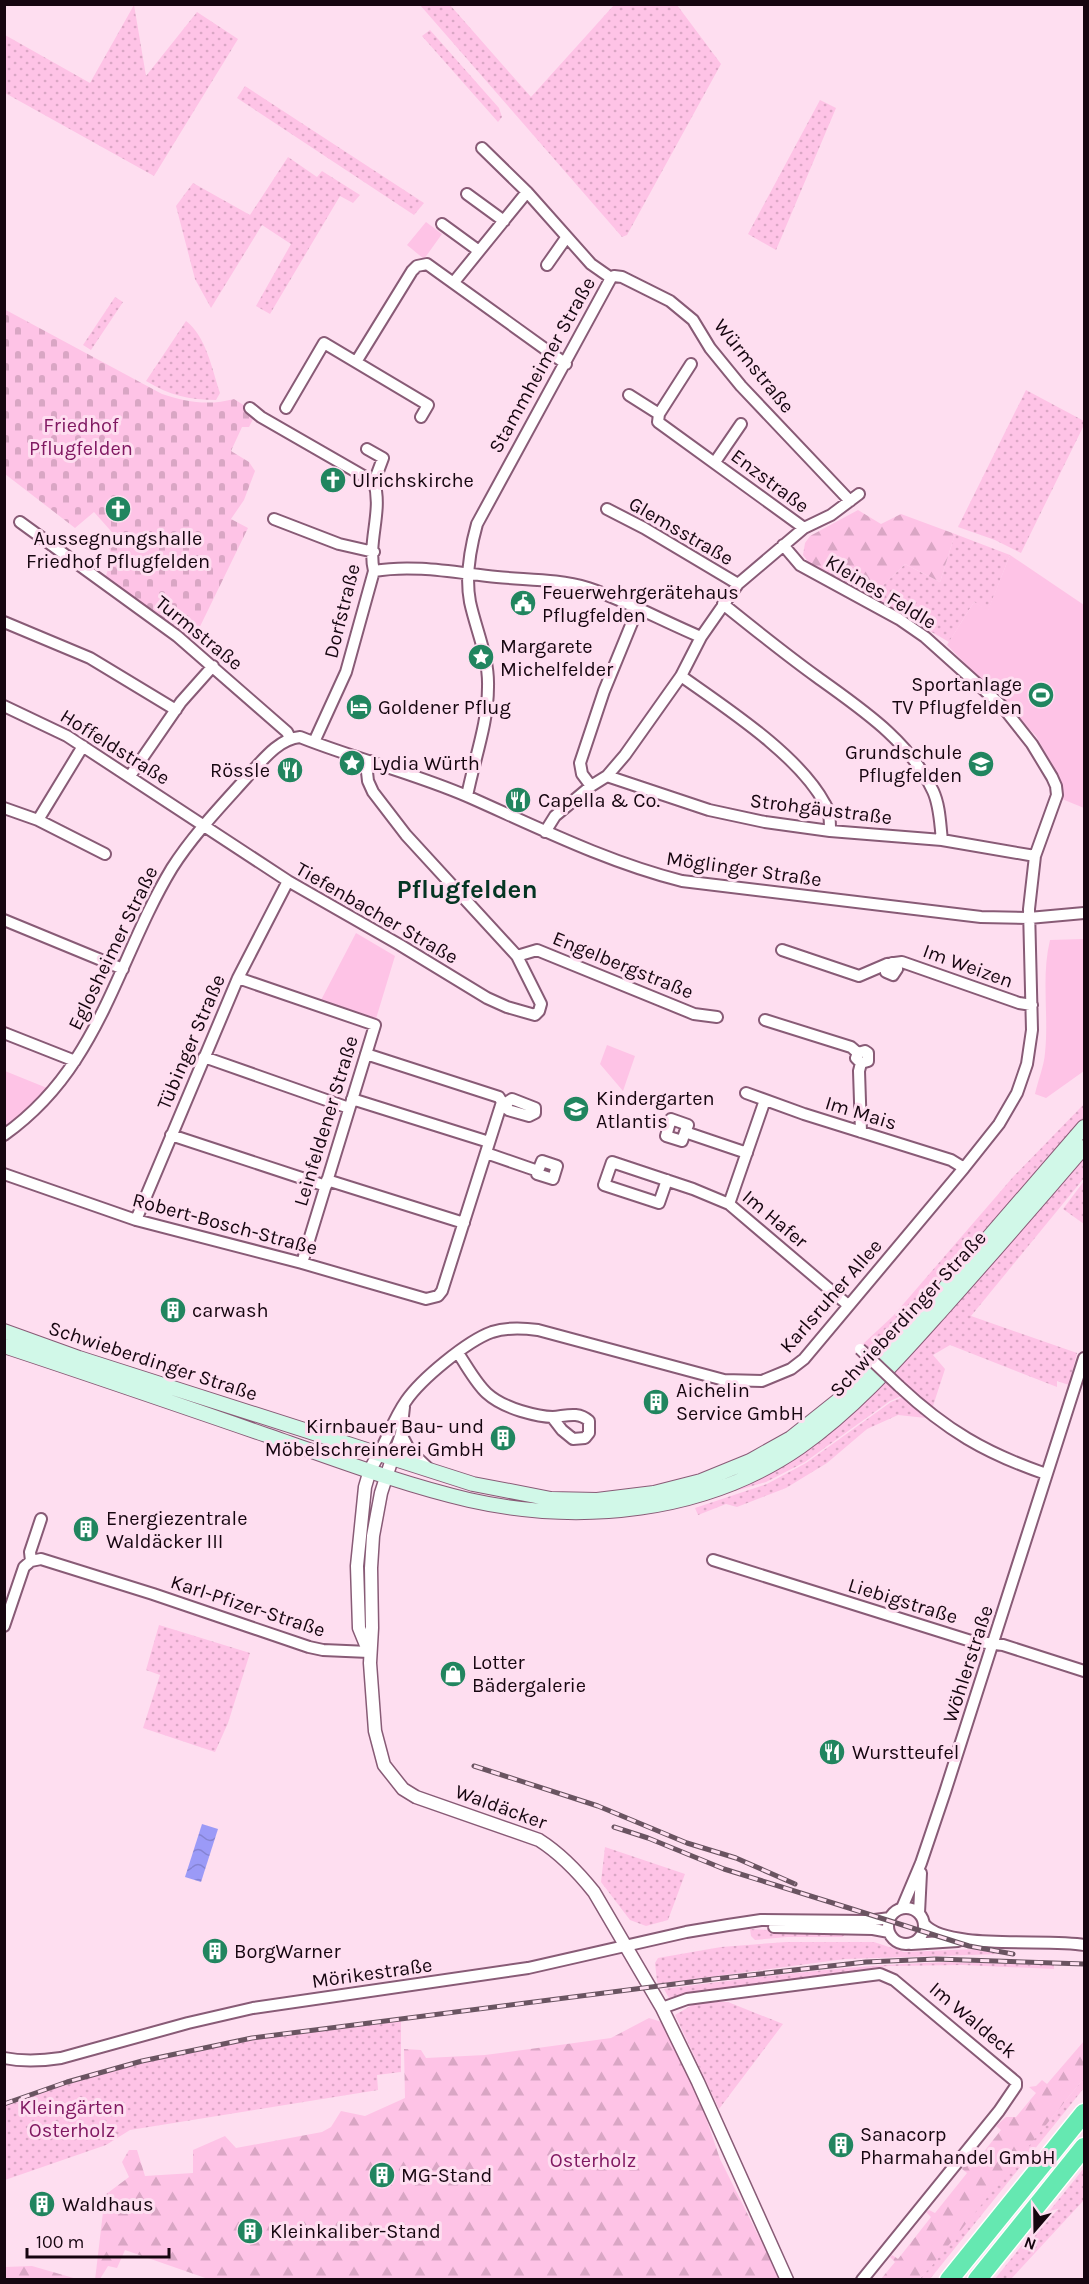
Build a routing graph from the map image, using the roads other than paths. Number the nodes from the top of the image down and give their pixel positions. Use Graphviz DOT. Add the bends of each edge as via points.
graph roads {
  1 [pos="482,148"];
  2 [pos="527,192"];
  3 [pos="467,194"];
  4 [pos="504,221"];
  5 [pos="442,224"];
  6 [pos="566,238"];
  7 [pos="479,251"];
  8 [pos="547,265"];
  9 [pos="612,277"];
  10 [pos="454,282"];
  11 [pos="356,362"];
  12 [pos="566,364"];
  13 [pos="691,364"];
  14 [pos="629,395"];
  15 [pos="250,408"];
  16 [pos="286,408"];
  17 [pos="659,414"];
  18 [pos="422,417"];
  19 [pos="741,424"];
  20 [pos="367,449"];
  21 [pos="715,462"];
  22 [pos="374,482"];
  23 [pos="607,509"];
  24 [pos="274,519"];
  25 [pos="20,522"];
  26 [pos="804,528"];
  27 [pos="783,545"];
  28 [pos="374,552"];
  29 [pos="374,570"];
  30 [pos="469,573"];
  31 [pos="738,584"];
  32 [pos="723,604"];
  33 [pos="638,608"];
  34 [pos="4,622"];
  35 [pos="701,637"];
  36 [pos="213,666"];
  37 [pos="681,676"];
  38 [pos="4,706"];
  39 [pos="176,710"];
  40 [pos="290,738"];
  41 [pos="314,742"];
  42 [pos="83,746"];
  43 [pos="371,761"];
  44 [pos="130,776"];
  45 [pos="608,776"];
  46 [pos="591,786"];
  47 [pos="467,796"];
  48 [pos="4,808"];
  49 [pos="38,820"];
  50 [pos="203,826"];
  51 [pos="830,831"];
  52 [pos="545,832"];
  53 [pos="942,840"];
  54 [pos="105,854"];
  55 [pos="1035,856"];
  56 [pos="288,881"];
  57 [pos="1084,913"];
  58 [pos="1029,918"];
  59 [pos="4,920"];
  60 [pos="782,950"];
  61 [pos="517,956"];
  62 [pos="123,969"];
  63 [pos="238,978"];
  64 [pos="1032,1005"];
  65 [pos="717,1017"];
  66 [pos="765,1020"];
  67 [pos="4,1033"];
  68 [pos="366,1054"];
  69 [pos="204,1057"];
  70 [pos="75,1061"];
  71 [pos="746,1093"];
  72 [pos="765,1100"];
  73 [pos="351,1104"];
  74 [pos="1084,1127"];
  75 [pos="685,1132"];
  76 [pos="861,1132"];
  77 [pos="4,1135"];
  78 [pos="171,1135"];
  79 [pos="1084,1147"];
  80 [pos="488,1148"];
  81 [pos="747,1153"];
  82 [pos="964,1168"];
  83 [pos="538,1171"];
  84 [pos="4,1174"];
  85 [pos="667,1180"];
  86 [pos="326,1183"];
  87 [pos="729,1204"];
  88 [pos="136,1221"];
  89 [pos="464,1222"];
  90 [pos="302,1263"];
  91 [pos="848,1305"];
  92 [pos="4,1331"];
  93 [pos="4,1346"];
  94 [pos="860,1347"];
  95 [pos="458,1353"];
  96 [pos="1084,1358"];
  97 [pos="405,1403"];
  98 [pos="257,1415"];
  99 [pos="552,1417"];
  100 [pos="290,1426"];
  101 [pos="401,1434"];
  102 [pos="321,1436"];
  103 [pos="285,1442"];
  104 [pos="378,1455"];
  105 [pos="392,1460"];
  106 [pos="370,1470"];
  107 [pos="432,1472"];
  108 [pos="1046,1474"];
  109 [pos="387,1476"];
  110 [pos="41,1520"];
  111 [pos="713,1560"];
  112 [pos="31,1561"];
  113 [pos="4,1626"];
  114 [pos="993,1644"];
  115 [pos="369,1652"];
  116 [pos="1084,1671"];
  117 [pos="921,1863"];
  118 [pos="902,1908"];
  119 [pos="919,1913"];
  120 [pos="890,1918"];
  121 [pos="747,1923"];
  122 [pos="924,1924"];
  123 [pos="889,1932"];
  124 [pos="967,1940"];
  125 [pos="911,1944"];
  126 [pos="1083,1944"];
  127 [pos="625,1947"];
  128 [pos="662,2008"];
  129 [pos="4,2058"];
  130 [pos="1084,2113"];
  131 [pos="1084,2147"];
  132 [pos="788,2280"];
  133 [pos="862,2280"];
  134 [pos="949,2280"];
  135 [pos="977,2280"];
  1 -- 2 [label="street, Würmstraße"];
  2 -- 4 [label="street"];
  2 -- 6 [label="street, Würmstraße"];
  3 -- 4 [label="street"];
  4 -- 7 [label="street"];
  5 -- 7 [label="street"];
  6 -- 8 [label="street"];
  6 -- 9 [label="street, Würmstraße" via="591,264"];
  7 -- 10 [label="street"];
  9 -- 12 [label="street, Stammheimer Straße"];
  9 -- 26 [label="street, Würmstraße" via="670,301 693,320 741,386 854,498"];
  10 -- 11 [label="street" via="427,264 417,266"];
  10 -- 12 [label="street"];
  11 -- 16 [label="street" via="324,343"];
  11 -- 18 [label="street" via="428,405"];
  12 -- 30 [label="street, Stammheimer Straße" via="477,524"];
  13 -- 17 [label="street"];
  14 -- 17 [label="street, Enzstraße"];
  15 -- 22 [label="street"];
  17 -- 21 [label="street, Enzstraße" via="658,422"];
  19 -- 21 [label="street, Enzstraße"];
  20 -- 22 [label="street, Dorfstraße" via="383,458"];
  21 -- 26 [label="street, Enzstraße"];
  22 -- 28 [label="street, Dorfstraße"];
  23 -- 31 [label="street, Glemsstraße"];
  24 -- 28 [label="street" via="339,544"];
  25 -- 36 [label="street, Turmstraße"];
  26 -- 27 [label="street"];
  27 -- 31 [label="street"];
  27 -- 55 [label="street, Kleines Feldle" via="800,565 925,637 1018,724 1056,786 1055,803"];
  28 -- 29 [label="street, Dorfstraße"];
  29 -- 30 [label="street"];
  29 -- 41 [label="street, Dorfstraße" via="346,672"];
  30 -- 33 [label="street" via="574,585"];
  30 -- 47 [label="street, Stammheimer Straße" via="470,600 487,666 488,687"];
  31 -- 32 [label="street"];
  32 -- 35 [label="street"];
  32 -- 53 [label="street" via="889,732 934,793"];
  33 -- 35 [label="street"];
  33 -- 46 [label="street" via="580,763"];
  34 -- 39 [label="street" via="90,658"];
  35 -- 37 [label="street"];
  36 -- 39 [label="street"];
  36 -- 40 [label="street, Turmstraße"];
  37 -- 45 [label="street"];
  37 -- 51 [label="street" via="795,765 826,806"];
  38 -- 42 [label="street, Hoffeldstraße"];
  39 -- 44 [label="street"];
  40 -- 41 [label="street"];
  40 -- 50 [label="street, Eglosheimer Straße" via="258,765"];
  41 -- 43 [label="street, Möglinger Straße"];
  42 -- 44 [label="street, Hoffeldstraße"];
  42 -- 49 [label="street"];
  43 -- 47 [label="street, Möglinger Straße"];
  43 -- 61 [label="street" via="367,772 373,792 406,835"];
  44 -- 50 [label="street, Hoffeldstraße"];
  45 -- 46 [label="street"];
  45 -- 51 [label="street, Strohgäustraße" via="710,810"];
  46 -- 52 [label="street" via="555,816"];
  47 -- 52 [label="street, Möglinger Straße"];
  48 -- 49 [label="street"];
  49 -- 54 [label="street"];
  50 -- 56 [label="street, Tiefenbacher Straße"];
  50 -- 62 [label="street, Eglosheimer Straße" via="173,867"];
  51 -- 53 [label="street, Strohgäustraße"];
  52 -- 58 [label="street, Möglinger Straße" via="649,873 682,881 981,917"];
  53 -- 55 [label="street, Strohgäustraße"];
  55 -- 58 [label="street, Kleines Feldle"];
  56 -- 61 [label="street, Tiefenbacher Straße" via="487,998 535,1015 541,1004"];
  56 -- 63 [label="street, Tübinger Straße"];
  57 -- 58 [label="street, Möglinger Straße"];
  58 -- 64 [label="street, Karlsruher Allee"];
  59 -- 62 [label="street"];
  60 -- 64 [label="street, Im Weizen" via="859,976 902,962"];
  61 -- 65 [label="street, Engelbergstraße" via="537,950 694,1014"];
  62 -- 70 [label="street, Eglosheimer Straße"];
  63 -- 68 [label="street, Leinfeldener Straße" via="375,1025"];
  63 -- 69 [label="street, Tübinger Straße"];
  64 -- 82 [label="street, Karlsruher Allee" via="1030,1050 1017,1093 999,1124"];
  66 -- 76 [label="street" via="852,1047 859,1058"];
  67 -- 70 [label="street, Eglosheimer Straße"];
  68 -- 73 [label="street, Leinfeldener Straße"];
  68 -- 80 [label="street" via="499,1097 504,1103"];
  69 -- 73 [label="street"];
  69 -- 78 [label="street, Tübinger Straße"];
  70 -- 77 [label="street, Eglosheimer Straße" via="33,1111"];
  71 -- 72 [label="street, Im Mais"];
  72 -- 76 [label="street, Im Mais"];
  72 -- 81 [label="street"];
  73 -- 80 [label="street"];
  73 -- 86 [label="street, Leinfeldener Straße"];
  74 -- 107 [label="main road, Schwieberdinger Straße" via="892,1349 825,1412 768,1452 677,1488 597,1500 519,1494"];
  75 -- 81 [label="street"];
  76 -- 82 [label="street, Im Mais" via="951,1160"];
  78 -- 86 [label="street"];
  78 -- 88 [label="street, Tübinger Straße"];
  79 -- 109 [label="main road, Schwieberdinger Straße" via="865,1393 798,1448 741,1480 656,1506 567,1512 471,1500"];
  80 -- 83 [label="street"];
  80 -- 89 [label="street"];
  81 -- 87 [label="street"];
  82 -- 91 [label="street, Karlsruher Allee"];
  84 -- 88 [label="street, Robert-Bosch-Straße"];
  85 -- 85 [label="street, Im Hafer" via="612,1162 604,1185 659,1203"];
  85 -- 87 [label="street, Im Hafer"];
  86 -- 89 [label="street"];
  86 -- 90 [label="street, Leinfeldener Straße"];
  87 -- 91 [label="street, Im Hafer"];
  88 -- 90 [label="street, Robert-Bosch-Straße"];
  89 -- 90 [label="street, Robert-Bosch-Straße" via="438,1296 426,1299"];
  91 -- 95 [label="street, Karlsruher Allee" via="804,1359 762,1381 724,1380 522,1328 491,1332"];
  92 -- 98 [label="main road, Schwieberdinger Straße"];
  93 -- 103 [label="main road, Schwieberdinger Straße"];
  94 -- 108 [label="street, bridge" via="934,1417 965,1439"];
  95 -- 97 [label="street, Karlsruher Allee" via="416,1388"];
  95 -- 99 [label="street" via="483,1391 500,1404"];
  96 -- 108 [label="street, Wöhlerstraße"];
  97 -- 101 [label="street"];
  97 -- 104 [label="street, Waldäcker"];
  98 -- 100 [label="main road, Schwieberdinger Straße"];
  98 -- 102 [label="street" via="269,1412 314,1427"];
  100 -- 102 [label="main road, Schwieberdinger Straße"];
  100 -- 103 [label="main road"];
  101 -- 105 [label="street"];
  101 -- 107 [label="street" via="410,1450"];
  102 -- 104 [label="main road, Schwieberdinger Straße"];
  103 -- 106 [label="main road, Schwieberdinger Straße"];
  104 -- 105 [label="main road, Schwieberdinger Straße"];
  104 -- 106 [label="street, Waldäcker"];
  105 -- 107 [label="main road, Schwieberdinger Straße"];
  105 -- 109 [label="street, Waldäcker"];
  106 -- 109 [label="main road, Schwieberdinger Straße"];
  106 -- 115 [label="street, Waldäcker" via="364,1487 356,1589 359,1628"];
  108 -- 114 [label="street, Wöhlerstraße"];
  109 -- 115 [label="street, Waldäcker" via="374,1536"];
  110 -- 112 [label="street" via="30,1552"];
  111 -- 114 [label="street, Liebigstraße" via="971,1641"];
  112 -- 113 [label="street" via="21,1573"];
  112 -- 115 [label="street, Karl-Pfizer-Straße" via="47,1559 309,1647"];
  114 -- 116 [label="street, Liebigstraße"];
  114 -- 117 [label="street, Wöhlerstraße"];
  115 -- 127 [label="street, Waldäcker" via="378,1748 394,1780 416,1797 524,1833 554,1849 594,1892"];
  117 -- 118 [label="street, Wöhlerstraße"];
  117 -- 119 [label="street, Wöhlerstraße"];
  118 -- 119 [label="street"];
  118 -- 120 [label="street"];
  119 -- 122 [label="street"];
  120 -- 121 [label="street, Mörikestraße"];
  120 -- 123 [label="street"];
  121 -- 123 [label="street, Mörikestraße"];
  121 -- 127 [label="street, Mörikestraße"];
  122 -- 124 [label="street" via="934,1932"];
  122 -- 125 [label="street" via="924,1932"];
  123 -- 125 [label="street, Mörikestraße" via="900,1943"];
  124 -- 125 [label="street"];
  124 -- 126 [label="street"];
  127 -- 128 [label="street, Waldäcker"];
  127 -- 129 [label="street, Mörikestraße" via="516,1970 253,2008 43,2061"];
  128 -- 132 [label="street"];
  128 -- 133 [label="street, Im Waldeck" via="687,1999 880,1974 894,1980 1016,2082 999,2111"];
  130 -- 134 [label="highway"];
  131 -- 135 [label="highway"];
}
